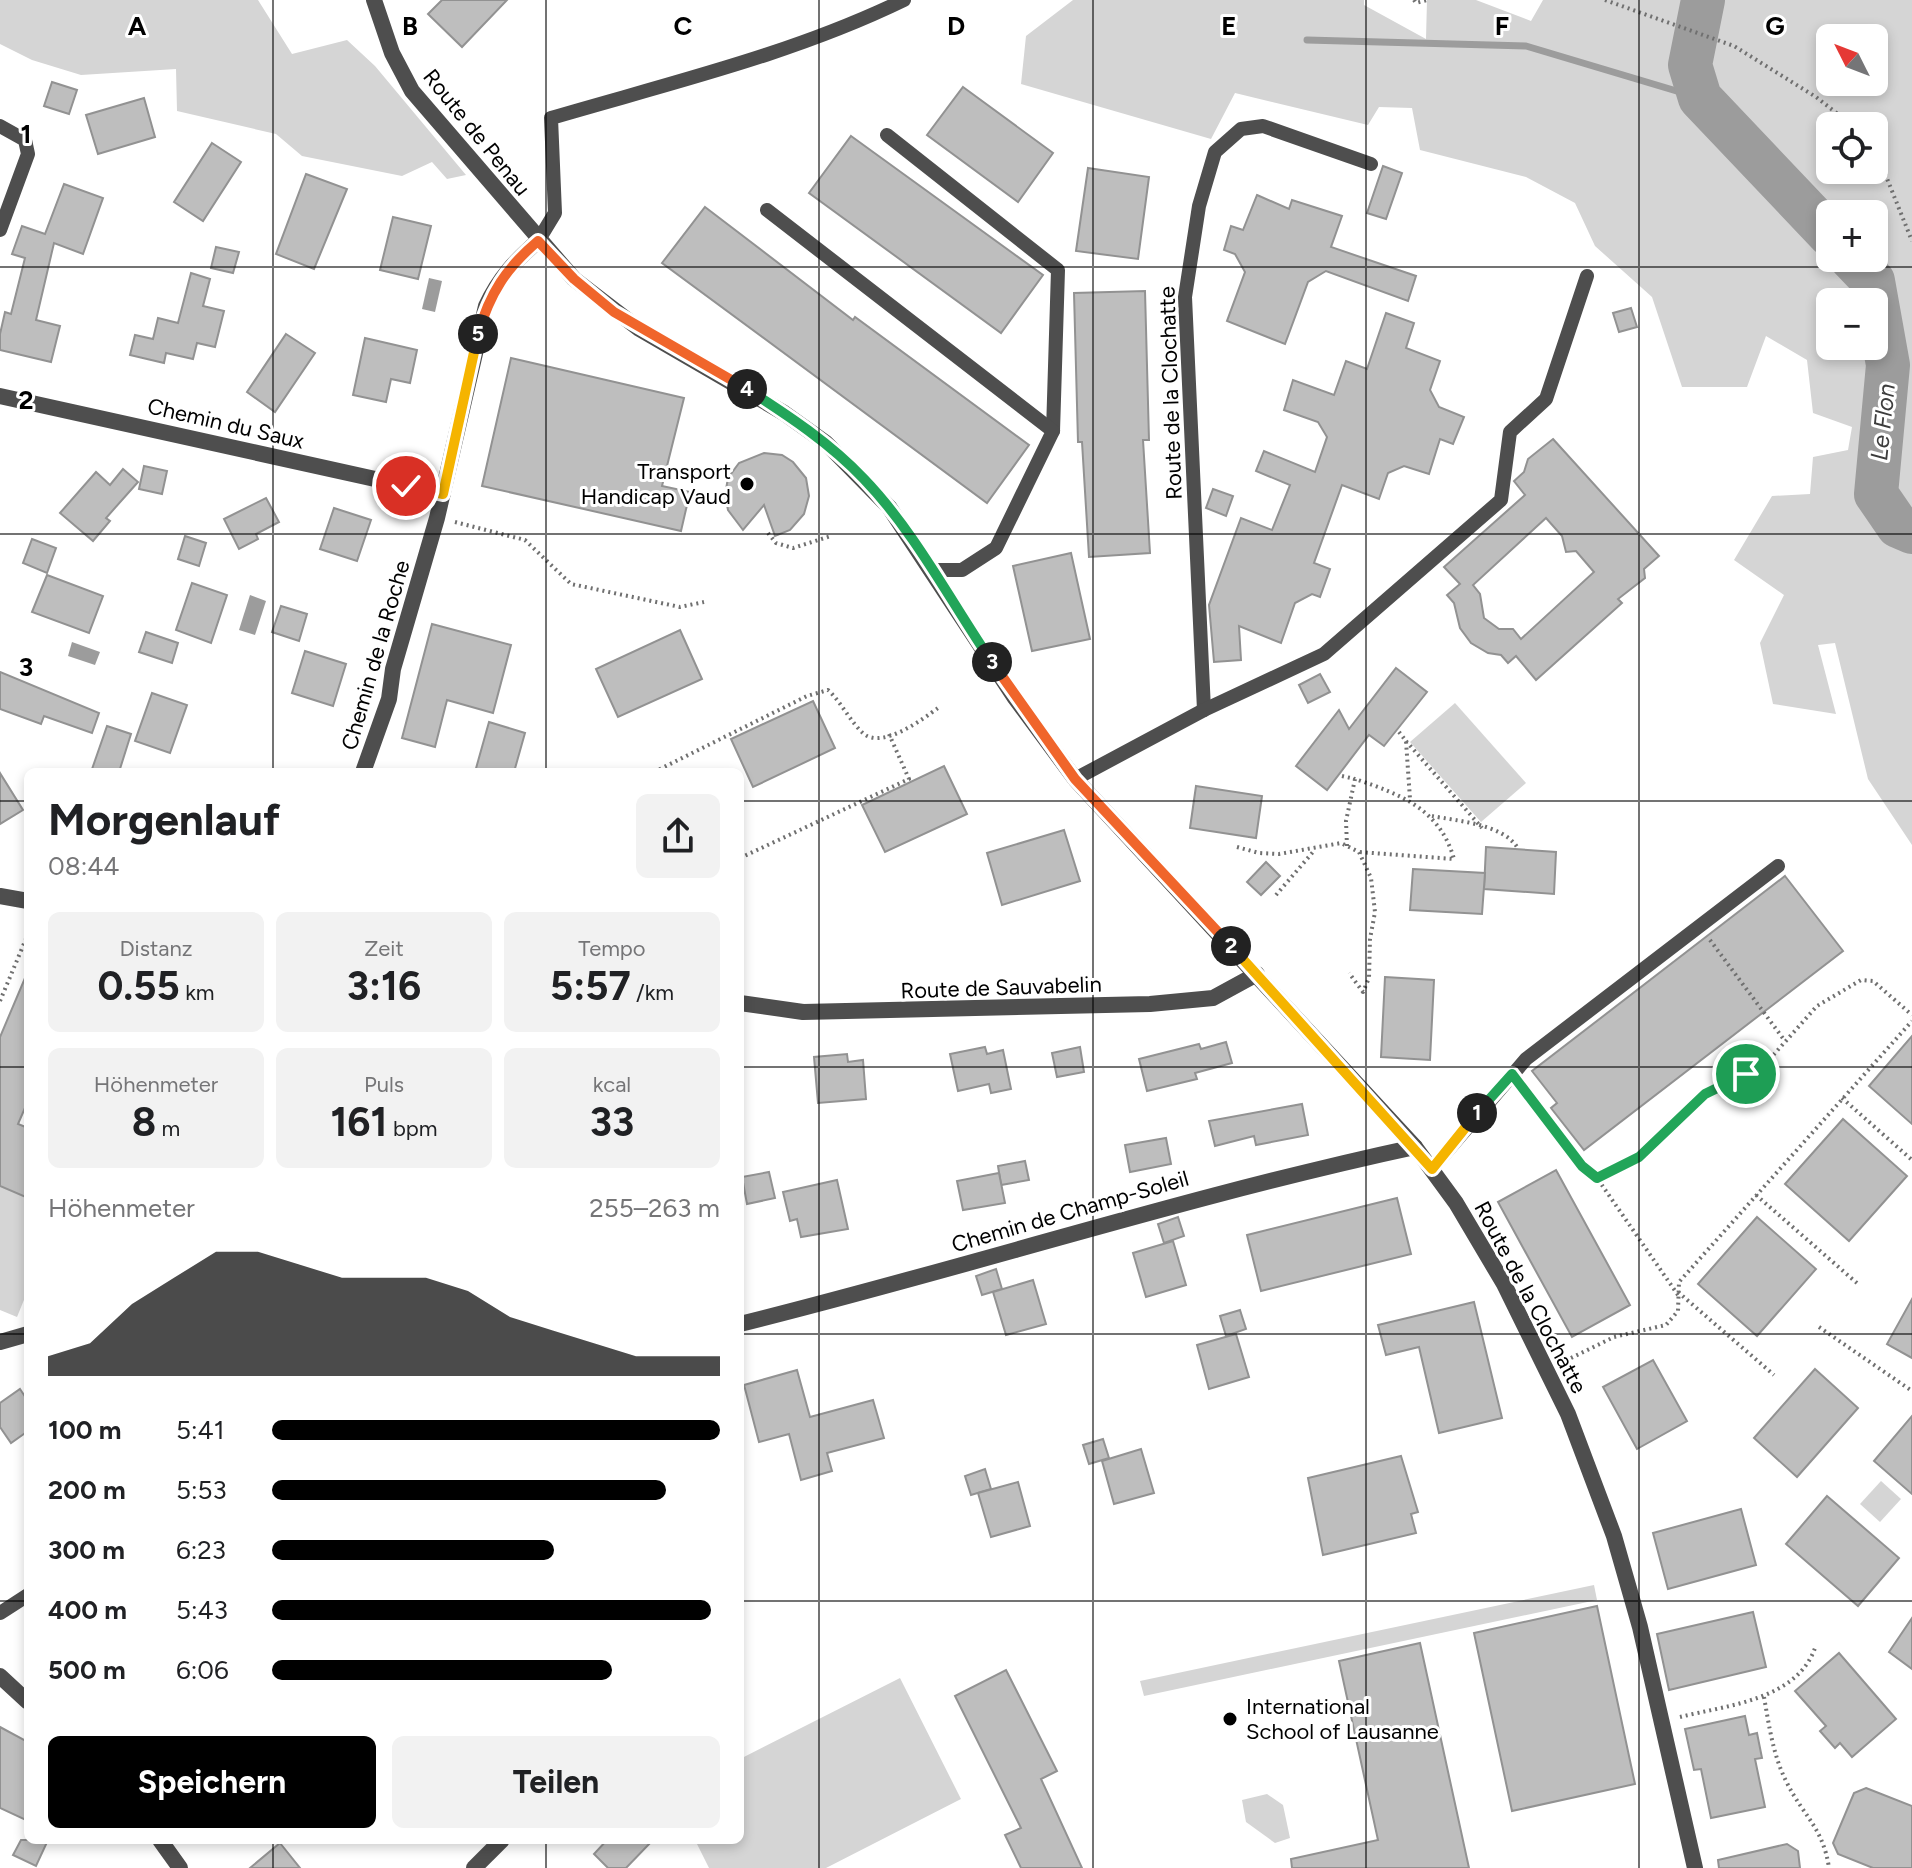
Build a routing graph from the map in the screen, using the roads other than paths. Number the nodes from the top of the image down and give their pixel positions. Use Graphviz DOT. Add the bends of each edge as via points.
graph roads {
  1 [pos="374,0"];
  2 [pos="904,0"];
  3 [pos="0,126"];
  4 [pos="887,135"];
  5 [pos="1371,164"];
  6 [pos="767,210"];
  7 [pos="0,230"];
  8 [pos="538,241"];
  9 [pos="1587,276"];
  10 [pos="0,396"];
  11 [pos="1053,431"];
  12 [pos="443,494"];
  13 [pos="930,570"];
  14 [pos="1204,710"];
  15 [pos="364,768"];
  16 [pos="1075,779"];
  17 [pos="1778,866"];
  18 [pos="0,896"];
  19 [pos="24,900"];
  20 [pos="1257,974"];
  21 [pos="744,1004"];
  22 [pos="1415,1147"];
  23 [pos="1432,1169"];
  24 [pos="744,1323"];
  25 [pos="24,1335"];
  26 [pos="0,1342"];
  27 [pos="24,1598"];
  28 [pos="0,1613"];
  29 [pos="0,1676"];
  30 [pos="24,1698"];
  31 [pos="163,1844"];
  32 [pos="498,1844"];
  33 [pos="180,1868"];
  34 [pos="474,1868"];
  35 [pos="1693,1868"];
  1 -- 8 [label="street, Route de Penau" via="412,91"];
  2 -- 8 [label="lane" via="739,63 551,118 555,213"];
  3 -- 7 [label="lane" via="25,140 28,154"];
  4 -- 11 [label="lane" via="1058,270"];
  5 -- 14 [label="lane, Route de la Clochatte" via="1263,126 1241,129 1215,152 1185,297"];
  6 -- 11 [label="lane"];
  8 -- 12 [label="street, Chemin de la Roche" via="512,263 486,306"];
  8 -- 13 [label="street, Route de la Clochatte" via="614,312 826,443 889,507"];
  9 -- 14 [label="lane" via="1546,399 1510,432 1501,500 1324,654"];
  10 -- 12 [label="street, Chemin du Saux"];
  11 -- 13 [label="lane" via="996,548 962,570"];
  12 -- 15 [label="street, Chemin de la Roche" via="389,699"];
  13 -- 16 [label="street, Route de la Clochatte"];
  14 -- 16 [label="lane"];
  16 -- 20 [label="street, Route de la Clochatte"];
  17 -- 23 [label="lane" via="1526,1059"];
  18 -- 19 [label="street"];
  20 -- 21 [label="street, Route de Sauvabelin" via="1213,998 1150,1004 803,1012"];
  20 -- 22 [label="street, Route de la Clochatte"];
  22 -- 23 [label="street, Route de la Clochatte"];
  22 -- 24 [label="street, Chemin de Champ-Soleil" via="1214,1193"];
  23 -- 35 [label="street, Route de la Clochatte" via="1504,1284 1568,1414 1614,1536 1640,1627"];
  25 -- 26 [label="street"];
  27 -- 28 [label="lane"];
  29 -- 30 [label="street"];
  31 -- 33 [label="street"];
  32 -- 34 [label="street"];
}
